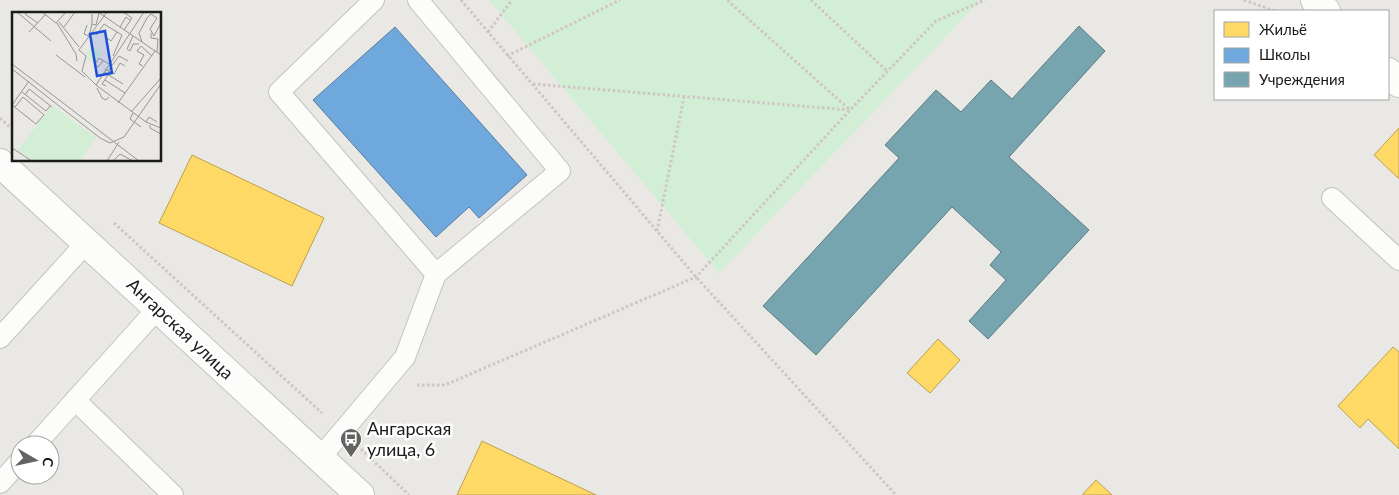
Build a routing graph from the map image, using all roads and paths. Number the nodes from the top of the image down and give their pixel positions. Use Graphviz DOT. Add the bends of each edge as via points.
graph roads {
  1 [pos="374,0"];
  2 [pos="418,0"];
  3 [pos="461,0"];
  4 [pos="512,0"];
  5 [pos="620,0"];
  6 [pos="727,0"];
  7 [pos="811,0"];
  8 [pos="985,0"];
  9 [pos="1244,0"];
  10 [pos="1314,0"];
  11 [pos="1272,10"];
  12 [pos="1325,10"];
  13 [pos="488,32"];
  14 [pos="507,56"];
  15 [pos="887,71"];
  16 [pos="1389,73"];
  17 [pos="1399,82"];
  18 [pos="533,84"];
  19 [pos="684,97"];
  20 [pos="850,110"];
  21 [pos="0,118"];
  22 [pos="12,129"];
  23 [pos="0,163"];
  24 [pos="1332,198"];
  25 [pos="110,219"];
  26 [pos="657,232"];
  27 [pos="87,242"];
  28 [pos="1399,260"];
  29 [pos="436,274"];
  30 [pos="696,277"];
  31 [pos="158,308"];
  32 [pos="0,338"];
  33 [pos="381,385"];
  34 [pos="75,400"];
  35 [pos="342,432"];
  36 [pos="44,435"];
  37 [pos="320,458"];
  38 [pos="10,472"];
  39 [pos="0,483"];
  40 [pos="173,495"];
  41 [pos="360,495"];
  42 [pos="409,495"];
  43 [pos="896,495"];
  1 -- 29 [label="lane" via="279,92"];
  2 -- 29 [label="lane" via="560,171"];
  3 -- 13 [label="path"];
  4 -- 13 [label="path"];
  5 -- 14 [label="path"];
  6 -- 20 [label="path"];
  7 -- 15 [label="path"];
  8 -- 15 [label="path" via="936,20"];
  9 -- 11 [label="path"];
  10 -- 12 [label="street"];
  13 -- 14 [label="path"];
  14 -- 18 [label="path"];
  15 -- 20 [label="path"];
  16 -- 17 [label="street"];
  18 -- 19 [label="path"];
  18 -- 26 [label="path"];
  19 -- 20 [label="path"];
  19 -- 26 [label="path"];
  20 -- 30 [label="path"];
  21 -- 22 [label="path"];
  23 -- 27 [label="street, Ангарская улица"];
  24 -- 28 [label="lane"];
  25 -- 35 [label="path"];
  26 -- 30 [label="path"];
  27 -- 31 [label="street, Ангарская улица"];
  27 -- 32 [label="lane"];
  29 -- 33 [label="lane" via="405,357"];
  30 -- 33 [label="path" via="445,385"];
  30 -- 43 [label="path"];
  31 -- 34 [label="lane"];
  31 -- 37 [label="street, Ангарская улица"];
  33 -- 35 [label="lane"];
  34 -- 36 [label="lane"];
  34 -- 40 [label="lane"];
  35 -- 37 [label="lane"];
  35 -- 42 [label="path"];
  37 -- 41 [label="street, Ангарская улица"];
  38 -- 39 [label="lane"];
}
